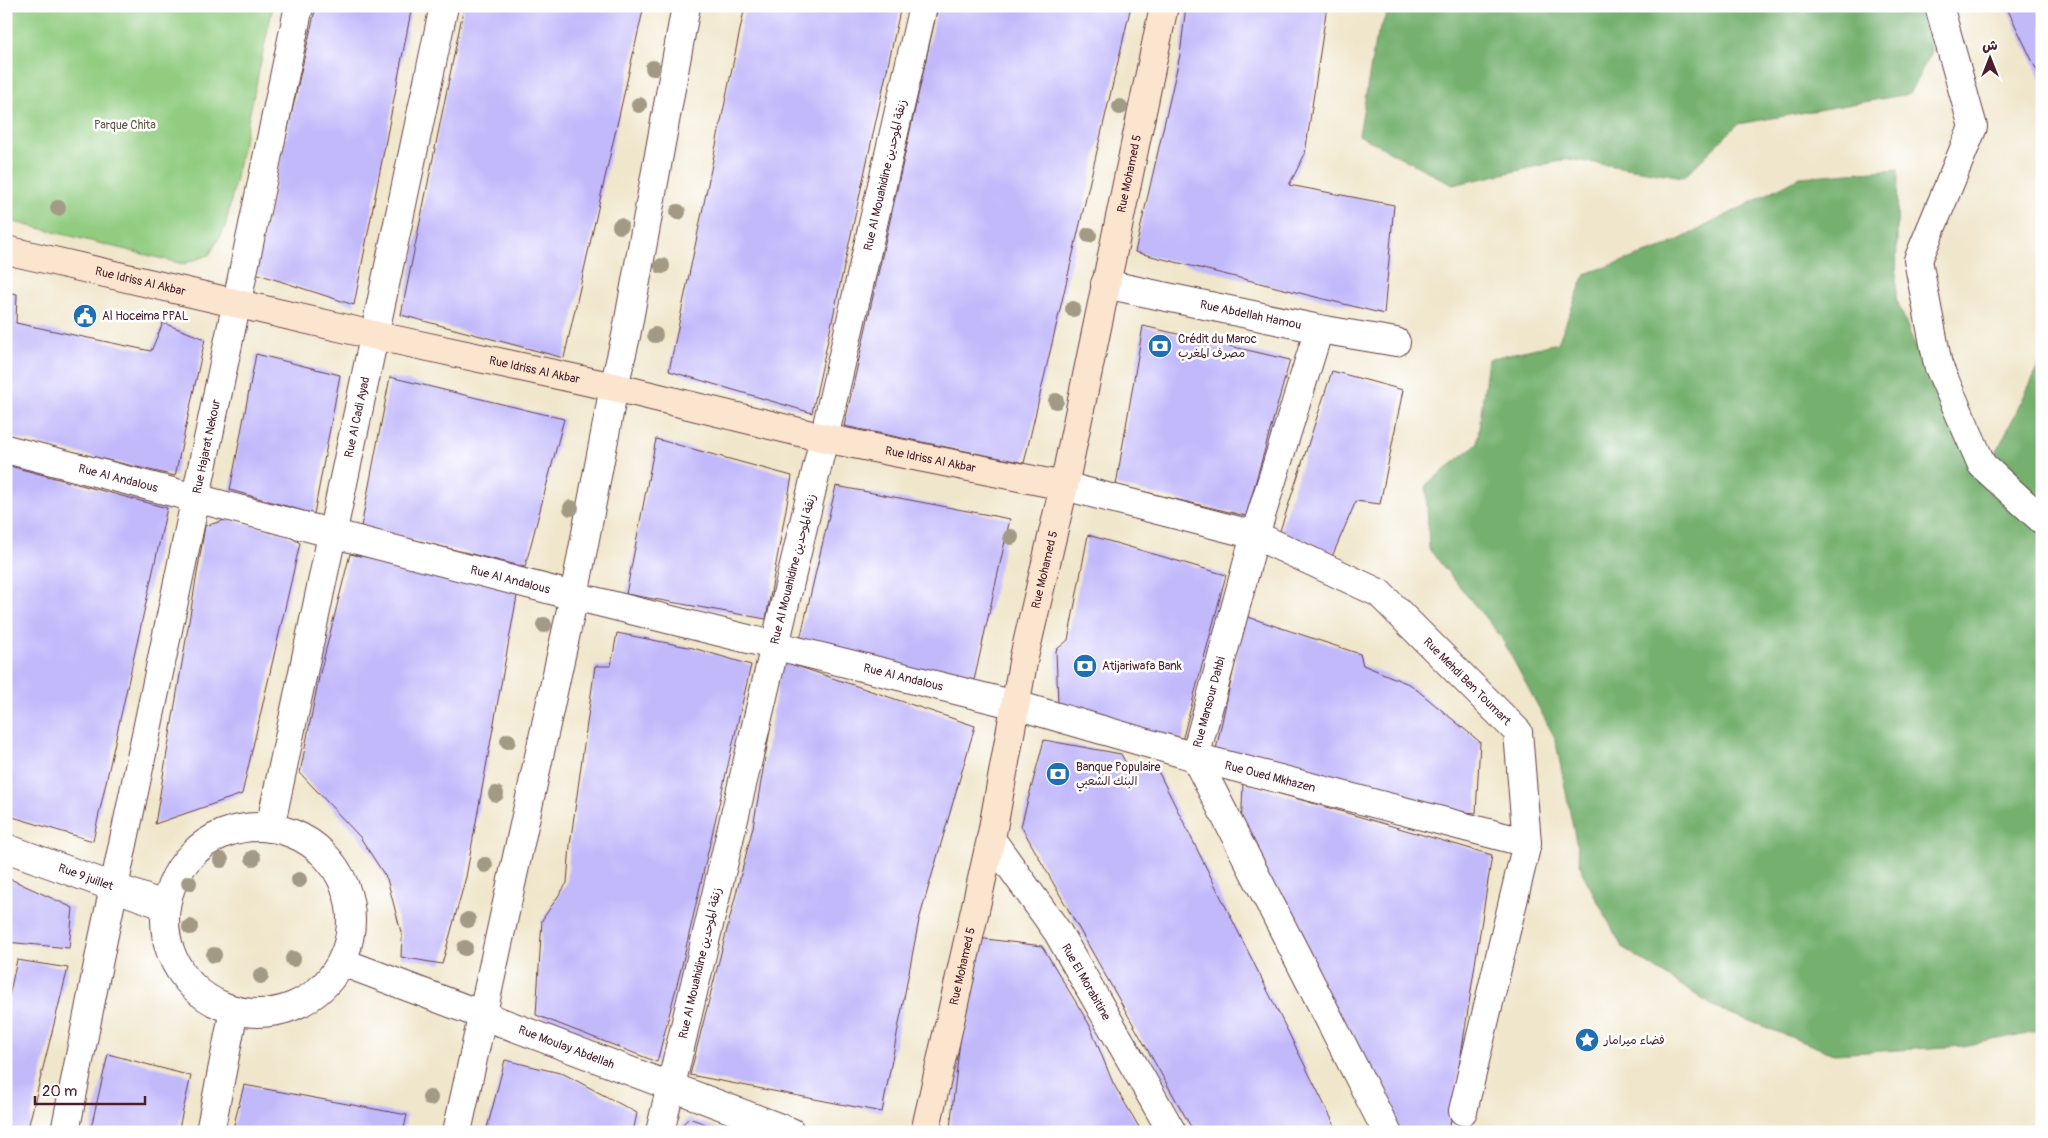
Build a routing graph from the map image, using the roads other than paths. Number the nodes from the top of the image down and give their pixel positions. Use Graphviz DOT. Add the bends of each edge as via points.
graph roads {
  1 [pos="299,6"];
  2 [pos="444,6"];
  3 [pos="686,6"];
  4 [pos="923,6"];
  5 [pos="1164,6"];
  6 [pos="1939,6"];
  7 [pos="6,250"];
  8 [pos="1105,284"];
  9 [pos="236,302"];
  10 [pos="1319,329"];
  11 [pos="373,335"];
  12 [pos="1396,342"];
  13 [pos="614,387"];
  14 [pos="824,438"];
  15 [pos="6,449"];
  16 [pos="1064,486"];
  17 [pos="196,498"];
  18 [pos="2042,520"];
  19 [pos="333,532"];
  20 [pos="1255,535"];
  21 [pos="574,596"];
  22 [pos="774,647"];
  23 [pos="1016,705"];
  24 [pos="1195,757"];
  25 [pos="270,828"];
  26 [pos="991,839"];
  27 [pos="1527,843"];
  28 [pos="6,848"];
  29 [pos="114,887"];
  30 [pos="166,906"];
  31 [pos="342,962"];
  32 [pos="234,1010"];
  33 [pos="482,1015"];
  34 [pos="671,1086"];
  35 [pos="1463,1111"];
  36 [pos="65,1132"];
  37 [pos="210,1132"];
  38 [pos="457,1132"];
  39 [pos="660,1132"];
  40 [pos="791,1132"];
  41 [pos="925,1132"];
  42 [pos="1172,1132"];
  43 [pos="1387,1132"];
  1 -- 9 [label="street, Rue Hajarat Nekour"];
  2 -- 11 [label="street, Rue Al Cadi Ayad"];
  3 -- 13 [label="street"];
  4 -- 14 [label="street, Rue Al Mouahidine زنقة الموحدين"];
  5 -- 8 [label="street, Rue Mohamed 5"];
  6 -- 18 [label="street" via="1973,127 1918,260 1938,365 1982,465"];
  7 -- 9 [label="street, Rue Idriss Al Akbar"];
  8 -- 10 [label="street, Rue Abdellah Hamou"];
  8 -- 16 [label="street, Rue Mohamed 5"];
  9 -- 11 [label="street, Rue Idriss Al Akbar"];
  9 -- 17 [label="street, Rue Hajarat Nekour"];
  10 -- 12 [label="street, Rue Abdellah Hamou"];
  10 -- 20 [label="street, Rue Mansour Dahbi"];
  11 -- 13 [label="street, Rue Idriss Al Akbar"];
  11 -- 19 [label="street, Rue Al Cadi Ayad"];
  13 -- 14 [label="street, Rue Idriss Al Akbar"];
  13 -- 21 [label="street"];
  14 -- 16 [label="street, Rue Idriss Al Akbar"];
  14 -- 22 [label="street, Rue Al Mouahidine زنقة الموحدين"];
  15 -- 17 [label="street, Rue Al Andalous"];
  16 -- 20 [label="street, Rue Mehdi Ben Toumart"];
  16 -- 23 [label="street, Rue Mohamed 5"];
  17 -- 19 [label="street, Rue Al Andalous"];
  17 -- 29 [label="street, Rue Hajarat Nekour"];
  19 -- 21 [label="street, Rue Al Andalous"];
  19 -- 25 [label="street, Rue Al Cadi Ayad"];
  20 -- 24 [label="street, Rue Mansour Dahbi"];
  20 -- 27 [label="street, Rue Mehdi Ben Toumart" via="1379,593 1518,732"];
  21 -- 22 [label="street, Rue Al Andalous"];
  21 -- 33 [label="street"];
  22 -- 23 [label="street, Rue Al Andalous"];
  22 -- 34 [label="street, Rue Al Mouahidine زنقة الموحدين"];
  23 -- 24 [label="street, Rue Oued Mkhazen"];
  23 -- 26 [label="street, Rue Mohamed 5"];
  24 -- 27 [label="street, Rue Oued Mkhazen"];
  24 -- 43 [label="street, Rue Mansour Dahbi"];
  25 -- 30 [label="street" via="246,826 206,841 174,875"];
  25 -- 31 [label="street" via="298,835 331,860 347,889 352,914"];
  26 -- 41 [label="street, Rue Mohamed 5"];
  26 -- 42 [label="street, Rue El Morabitine" via="1057,931"];
  27 -- 35 [label="street, Rue Mehdi Ben Toumart"];
  28 -- 29 [label="street, Rue 9 juillet"];
  29 -- 30 [label="street, Rue 9 juillet"];
  29 -- 36 [label="street, Rue Hajarat Nekour"];
  30 -- 32 [label="street" via="163,926 179,972 199,993"];
  31 -- 32 [label="street" via="320,990 291,1008 267,1013"];
  31 -- 33 [label="street, Rue Moulay Abdellah"];
  32 -- 37 [label="street"];
  33 -- 34 [label="street, Rue Moulay Abdellah"];
  33 -- 38 [label="street"];
  34 -- 39 [label="street, Rue Al Mouahidine زنقة الموحدين"];
  34 -- 40 [label="street, Rue Moulay Abdellah"];
}
